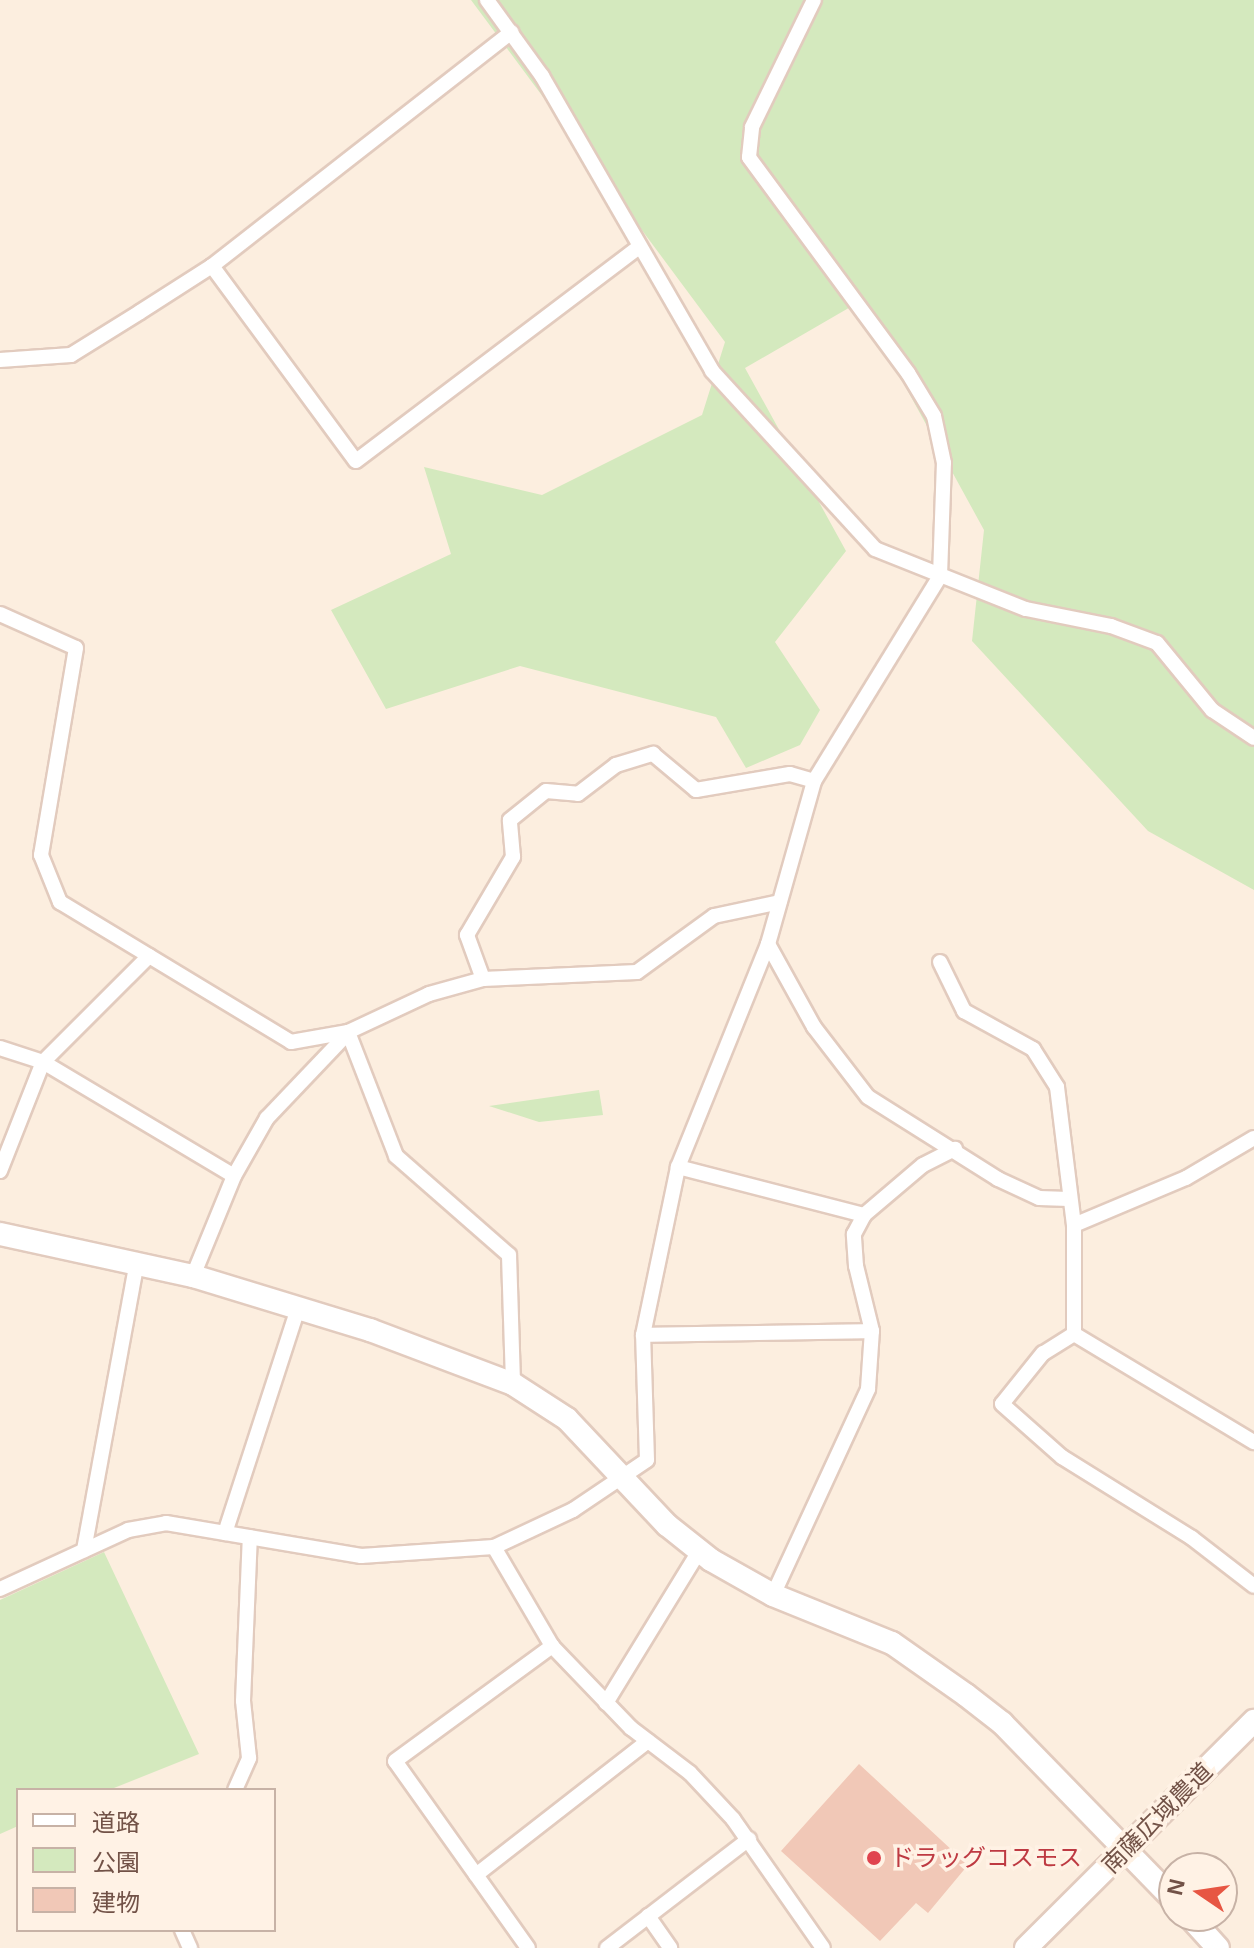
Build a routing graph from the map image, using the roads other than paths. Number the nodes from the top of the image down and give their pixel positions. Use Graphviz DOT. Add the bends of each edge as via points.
graph roads {
  1 [pos="487,0"];
  2 [pos="814,0"];
  3 [pos="511,32"];
  4 [pos="639,247"];
  5 [pos="212,266"];
  6 [pos="0,360"];
  7 [pos="940,576"];
  8 [pos="0,614"];
  9 [pos="1254,738"];
  10 [pos="814,781"];
  11 [pos="780,902"];
  12 [pos="768,944"];
  13 [pos="149,956"];
  14 [pos="940,962"];
  15 [pos="483,979"];
  16 [pos="348,1032"];
  17 [pos="0,1048"];
  18 [pos="43,1062"];
  19 [pos="1254,1138"];
  20 [pos="955,1149"];
  21 [pos="678,1167"];
  22 [pos="0,1171"];
  23 [pos="234,1176"];
  24 [pos="1069,1199"];
  25 [pos="864,1215"];
  26 [pos="1074,1225"];
  27 [pos="0,1234"];
  28 [pos="137,1262"];
  29 [pos="193,1276"];
  30 [pos="298,1308"];
  31 [pos="872,1331"];
  32 [pos="1074,1334"];
  33 [pos="643,1335"];
  34 [pos="513,1384"];
  35 [pos="1254,1440"];
  36 [pos="625,1478"];
  37 [pos="225,1533"];
  38 [pos="250,1537"];
  39 [pos="494,1547"];
  40 [pos="84,1550"];
  41 [pos="699,1551"];
  42 [pos="1254,1586"];
  43 [pos="0,1589"];
  44 [pos="773,1595"];
  45 [pos="552,1646"];
  46 [pos="606,1703"];
  47 [pos="1254,1721"];
  48 [pos="648,1741"];
  49 [pos="236,1788"];
  50 [pos="749,1839"];
  51 [pos="1126,1848"];
  52 [pos="476,1875"];
  53 [pos="1158,1883"];
  54 [pos="648,1916"];
  55 [pos="1204,1932"];
  56 [pos="528,1948"];
  57 [pos="607,1948"];
  58 [pos="670,1948"];
  59 [pos="823,1948"];
  60 [pos="1026,1948"];
  61 [pos="1218,1948"];
  1 -- 3 [label="street"];
  2 -- 7 [label="street" via="752,127 749,157 934,416 944,463"];
  3 -- 4 [label="street" via="587,149"];
  3 -- 5 [label="street"];
  4 -- 5 [label="street" via="356,461"];
  4 -- 7 [label="street" via="712,371 825,500 875,549"];
  5 -- 6 [label="street" via="71,355"];
  7 -- 9 [label="street" via="1026,609 1111,626 1157,643 1212,710"];
  7 -- 10 [label="street"];
  8 -- 13 [label="street" via="76,648 41,855 60,902"];
  10 -- 11 [label="street"];
  10 -- 15 [label="street" via="790,774 696,790 653,754 616,765 578,794 546,791 510,820 513,857 467,935"];
  11 -- 12 [label="street"];
  11 -- 15 [label="street" via="714,916 637,972"];
  12 -- 20 [label="street" via="814,1027 868,1097"];
  12 -- 21 [label="street"];
  13 -- 16 [label="street" via="291,1042"];
  13 -- 18 [label="street"];
  14 -- 24 [label="street" via="964,1011 1033,1049 1057,1087"];
  15 -- 16 [label="street" via="429,994"];
  16 -- 23 [label="street" via="267,1118"];
  16 -- 34 [label="street" via="396,1156 509,1255"];
  17 -- 18 [label="street"];
  18 -- 22 [label="street"];
  18 -- 23 [label="street"];
  19 -- 26 [label="street" via="1186,1178"];
  20 -- 24 [label="street" via="998,1179 1039,1198"];
  20 -- 25 [label="street" via="923,1165"];
  21 -- 25 [label="street"];
  21 -- 33 [label="street"];
  23 -- 29 [label="street"];
  24 -- 26 [label="street"];
  25 -- 31 [label="street" via="854,1234 856,1266"];
  26 -- 32 [label="street"];
  27 -- 28 [label="street"];
  28 -- 29 [label="street"];
  28 -- 40 [label="street"];
  29 -- 30 [label="street"];
  30 -- 34 [label="street"];
  30 -- 37 [label="street"];
  31 -- 33 [label="street"];
  31 -- 44 [label="street" via="868,1389"];
  32 -- 35 [label="street"];
  32 -- 42 [label="street" via="1043,1353 1002,1404 1062,1457 1192,1538"];
  33 -- 36 [label="street" via="647,1460"];
  34 -- 36 [label="street" via="567,1419"];
  36 -- 39 [label="street"];
  36 -- 41 [label="street"];
  37 -- 38 [label="street"];
  37 -- 40 [label="street" via="166,1523 128,1530"];
  38 -- 39 [label="street" via="361,1556"];
  38 -- 49 [label="street" via="243,1701 249,1758"];
  39 -- 45 [label="street"];
  40 -- 43 [label="street"];
  41 -- 44 [label="street"];
  41 -- 46 [label="street"];
  44 -- 51 [label="street" via="892,1643 966,1695 1002,1723"];
  45 -- 46 [label="street"];
  45 -- 52 [label="street" via="395,1761"];
  46 -- 48 [label="street"];
  47 -- 51 [label="street, 南薩広域農道"];
  48 -- 50 [label="street" via="690,1773"];
  48 -- 52 [label="street"];
  50 -- 54 [label="street"];
  50 -- 59 [label="street"];
  51 -- 53 [label="street"];
  51 -- 60 [label="street, 南薩広域農道"];
  52 -- 56 [label="street"];
  54 -- 57 [label="street"];
  54 -- 58 [label="street"];
  55 -- 61 [label="street"];
}
